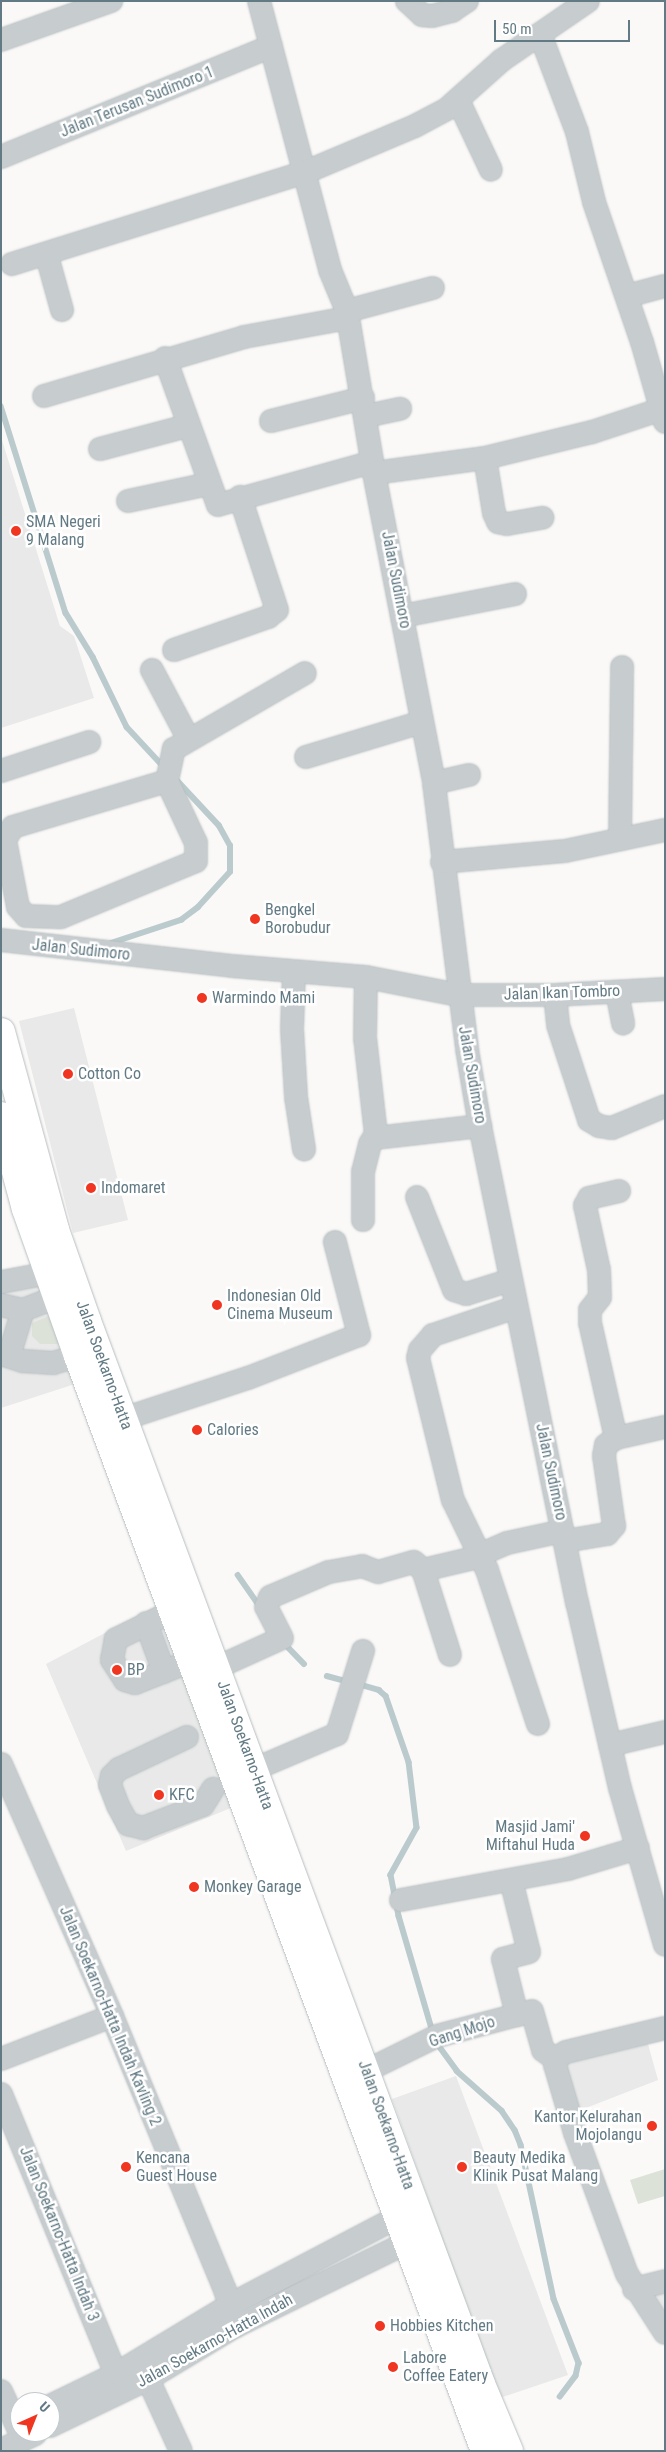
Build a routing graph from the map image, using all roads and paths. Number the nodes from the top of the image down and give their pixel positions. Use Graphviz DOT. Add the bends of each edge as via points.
graph roads {
  1 [pos="112,1"];
  2 [pos="259,1"];
  3 [pos="407,1"];
  4 [pos="467,1"];
  5 [pos="588,1"];
  6 [pos="540,34"];
  7 [pos="1,40"];
  8 [pos="271,46"];
  9 [pos="448,107"];
  10 [pos="1,157"];
  11 [pos="491,170"];
  12 [pos="306,172"];
  13 [pos="47,256"];
  14 [pos="12,264"];
  15 [pos="665,286"];
  16 [pos="433,288"];
  17 [pos="627,296"];
  18 [pos="62,310"];
  19 [pos="348,315"];
  20 [pos="165,358"];
  21 [pos="44,396"];
  22 [pos="364,407"];
  23 [pos="400,409"];
  24 [pos="664,418"];
  25 [pos="271,421"];
  26 [pos="187,426"];
  27 [pos="100,449"];
  28 [pos="485,458"];
  29 [pos="373,467"];
  30 [pos="209,484"];
  31 [pos="240,497"];
  32 [pos="128,501"];
  33 [pos="542,518"];
  34 [pos="515,594"];
  35 [pos="402,616"];
  36 [pos="174,650"];
  37 [pos="622,667"];
  38 [pos="152,670"];
  39 [pos="305,673"];
  40 [pos="422,722"];
  41 [pos="188,738"];
  42 [pos="89,742"];
  43 [pos="306,757"];
  44 [pos="1,771"];
  45 [pos="469,775"];
  46 [pos="168,778"];
  47 [pos="434,783"];
  48 [pos="665,830"];
  49 [pos="620,839"];
  50 [pos="442,862"];
  51 [pos="22,911"];
  52 [pos="3,939"];
  53 [pos="294,972"];
  54 [pos="366,977"];
  55 [pos="665,989"];
  56 [pos="617,992"];
  57 [pos="459,995"];
  58 [pos="555,995"];
  59 [pos="622,1024"];
  60 [pos="1,1032"];
  61 [pos="665,1106"];
  62 [pos="1,1116"];
  63 [pos="480,1126"];
  64 [pos="375,1138"];
  65 [pos="304,1149"];
  66 [pos="620,1191"];
  67 [pos="417,1197"];
  68 [pos="362,1220"];
  69 [pos="335,1242"];
  70 [pos="511,1280"];
  71 [pos="1,1282"];
  72 [pos="53,1285"];
  73 [pos="12,1307"];
  74 [pos="516,1307"];
  75 [pos="5,1355"];
  76 [pos="78,1356"];
  77 [pos="123,1419"];
  78 [pos="665,1427"];
  79 [pos="616,1438"];
  80 [pos="564,1536"];
  81 [pos="478,1554"];
  82 [pos="422,1570"];
  83 [pos="173,1611"];
  84 [pos="146,1623"];
  85 [pos="363,1651"];
  86 [pos="450,1655"];
  87 [pos="204,1665"];
  88 [pos="164,1672"];
  89 [pos="538,1724"];
  90 [pos="665,1732"];
  91 [pos="187,1737"];
  92 [pos="610,1745"];
  93 [pos="1,1764"];
  94 [pos="254,1769"];
  95 [pos="213,1788"];
  96 [pos="638,1848"];
  97 [pos="277,1860"];
  98 [pos="511,1880"];
  99 [pos="401,1900"];
  100 [pos="665,1945"];
  101 [pos="525,2013"];
  102 [pos="112,2016"];
  103 [pos="665,2028"];
  104 [pos="1,2059"];
  105 [pos="556,2060"];
  106 [pos="366,2071"];
  107 [pos="1,2094"];
  108 [pos="401,2230"];
  109 [pos="665,2281"];
  110 [pos="634,2289"];
  111 [pos="230,2305"];
  112 [pos="236,2326"];
  113 [pos="665,2333"];
  114 [pos="116,2374"];
  115 [pos="148,2379"];
  116 [pos="1,2391"];
  117 [pos="60,2401"];
  118 [pos="10,2409"];
  119 [pos="60,2421"];
  120 [pos="10,2440"];
  121 [pos="1,2450"];
  122 [pos="181,2451"];
  123 [pos="485,2451"];
  124 [pos="509,2451"];
  1 -- 7 [label="street"];
  2 -- 8 [label="street, Jalan Sudimoro"];
  3 -- 4 [label="street" via="422,15 432,16 452,11"];
  5 -- 6 [label="street"];
  6 -- 9 [label="street" via="502,60"];
  6 -- 17 [label="street" via="577,132 594,202"];
  8 -- 10 [label="street, Jalan Terusan Sudimoro 1"];
  8 -- 12 [label="street, Jalan Sudimoro"];
  9 -- 11 [label="street"];
  9 -- 12 [label="street"];
  12 -- 13 [label="street"];
  12 -- 19 [label="street, Jalan Sudimoro" via="330,270"];
  13 -- 14 [label="street"];
  13 -- 18 [label="street"];
  15 -- 17 [label="street"];
  16 -- 19 [label="street"];
  17 -- 24 [label="street"];
  19 -- 20 [label="street" via="244,336"];
  19 -- 22 [label="street, Jalan Sudimoro"];
  20 -- 21 [label="street"];
  20 -- 26 [label="street"];
  22 -- 23 [label="street"];
  22 -- 25 [label="street"];
  22 -- 29 [label="street, Jalan Sudimoro"];
  24 -- 28 [label="street"];
  26 -- 27 [label="street"];
  26 -- 30 [label="street"];
  28 -- 29 [label="street"];
  28 -- 33 [label="street" via="498,522 507,524"];
  29 -- 31 [label="street"];
  29 -- 35 [label="street, Jalan Sudimoro"];
  30 -- 31 [label="street" via="218,505"];
  30 -- 32 [label="street"];
  31 -- 36 [label="street" via="277,610 268,617"];
  34 -- 35 [label="street"];
  35 -- 40 [label="street, Jalan Sudimoro"];
  37 -- 49 [label="street"];
  38 -- 41 [label="street"];
  39 -- 41 [label="street" via="258,703"];
  40 -- 43 [label="street"];
  40 -- 47 [label="street, Jalan Sudimoro"];
  41 -- 46 [label="street" via="177,745 172,754"];
  42 -- 44 [label="street"];
  45 -- 47 [label="street"];
  46 -- 51 [label="street" via="13,827 5,840"];
  46 -- 51 [label="street" via="196,843 196,861 61,917"];
  47 -- 50 [label="street, Jalan Sudimoro"];
  48 -- 49 [label="street"];
  49 -- 50 [label="street" via="573,850"];
  50 -- 57 [label="street, Jalan Sudimoro"];
  51 -- 52 [label="street"];
  52 -- 53 [label="street, Jalan Sudimoro"];
  53 -- 54 [label="street, Jalan Sudimoro"];
  53 -- 65 [label="street" via="293,1039"];
  54 -- 57 [label="street, Jalan Sudimoro"];
  54 -- 64 [label="street" via="365,1038"];
  55 -- 56 [label="street, Jalan Ikan Tombro"];
  56 -- 58 [label="street, Jalan Ikan Tombro"];
  56 -- 59 [label="street"];
  57 -- 58 [label="street, Jalan Ikan Tombro"];
  57 -- 63 [label="street, Jalan Sudimoro"];
  58 -- 61 [label="street" via="558,1025 589,1120 612,1128"];
  60 -- 77 [label="main road, Jalan Soekarno-Hatta" via="55,1230"];
  62 -- 72 [label="main road, Jalan Soekarno-Hatta" via="26,1209"];
  63 -- 64 [label="street"];
  63 -- 70 [label="street, Jalan Sudimoro"];
  64 -- 68 [label="street" via="370,1144 363,1172"];
  66 -- 79 [label="street" via="589,1198 585,1206 598,1270 600,1298 590,1310 590,1323"];
  67 -- 70 [label="street" via="454,1290 466,1294"];
  69 -- 77 [label="street" via="359,1335 248,1378"];
  70 -- 74 [label="street, Jalan Sudimoro"];
  71 -- 72 [label="street"];
  72 -- 73 [label="street"];
  72 -- 76 [label="main road, Jalan Soekarno-Hatta"];
  73 -- 75 [label="street"];
  74 -- 80 [label="street, Jalan Sudimoro"];
  74 -- 81 [label="street" via="433,1335 418,1358 453,1500"];
  75 -- 76 [label="street" via="24,1361 53,1363"];
  76 -- 83 [label="main road, Jalan Soekarno-Hatta"];
  77 -- 87 [label="main road, Jalan Soekarno-Hatta"];
  78 -- 79 [label="street"];
  79 -- 80 [label="street" via="604,1451 614,1526 607,1534"];
  80 -- 81 [label="street" via="507,1543"];
  80 -- 92 [label="street, Jalan Sudimoro"];
  81 -- 82 [label="street" via="470,1560"];
  81 -- 89 [label="street" via="491,1581 514,1659"];
  82 -- 86 [label="street"];
  82 -- 87 [label="street" via="414,1562 378,1572 362,1566 329,1572 296,1584 270,1596 266,1604 280,1640"];
  83 -- 84 [label="street"];
  83 -- 87 [label="main road, Jalan Soekarno-Hatta"];
  84 -- 88 [label="street"];
  84 -- 88 [label="street" via="116,1639 112,1660 125,1680 135,1684"];
  85 -- 94 [label="street" via="337,1734"];
  87 -- 88 [label="street"];
  87 -- 94 [label="main road, Jalan Soekarno-Hatta"];
  87 -- 97 [label="main road, Jalan Soekarno-Hatta"];
  90 -- 92 [label="street"];
  91 -- 95 [label="street" via="119,1768 110,1785 118,1806 128,1824 143,1828 203,1805"];
  92 -- 96 [label="street, Jalan Sudimoro"];
  93 -- 102 [label="street, Jalan Soekarno-Hatta Indah Kavling 2"];
  94 -- 97 [label="main road, Jalan Soekarno-Hatta"];
  96 -- 98 [label="street" via="573,1867"];
  96 -- 100 [label="street, Jalan Sudimoro"];
  97 -- 106 [label="main road, Jalan Soekarno-Hatta"];
  97 -- 108 [label="main road, Jalan Soekarno-Hatta"];
  98 -- 99 [label="street"];
  98 -- 101 [label="street" via="529,1952 503,1959"];
  101 -- 105 [label="street" via="543,2050"];
  101 -- 106 [label="street, Gang Mojo" via="433,2039"];
  102 -- 104 [label="street"];
  102 -- 111 [label="street, Jalan Soekarno-Hatta Indah Kavling 2"];
  103 -- 105 [label="street" via="566,2052"];
  105 -- 110 [label="street" via="575,2133"];
  106 -- 124 [label="main road, Jalan Soekarno-Hatta"];
  107 -- 114 [label="street, Jalan Soekarno-Hatta Indah 3"];
  108 -- 111 [label="street, Jalan Soekarno-Hatta Indah"];
  108 -- 112 [label="street, Jalan Soekarno-Hatta Indah"];
  108 -- 123 [label="main road, Jalan Soekarno-Hatta"];
  109 -- 110 [label="street"];
  110 -- 113 [label="street"];
  111 -- 112 [label="street, Jalan Soekarno-Hatta Indah Kavling 2"];
  111 -- 114 [label="street, Jalan Soekarno-Hatta Indah"];
  112 -- 115 [label="street, Jalan Soekarno-Hatta Indah"];
  114 -- 117 [label="street, Jalan Soekarno-Hatta Indah"];
  115 -- 119 [label="street, Jalan Soekarno-Hatta Indah"];
  115 -- 122 [label="street"];
  116 -- 118 [label="street"];
  120 -- 121 [label="street"];
}
